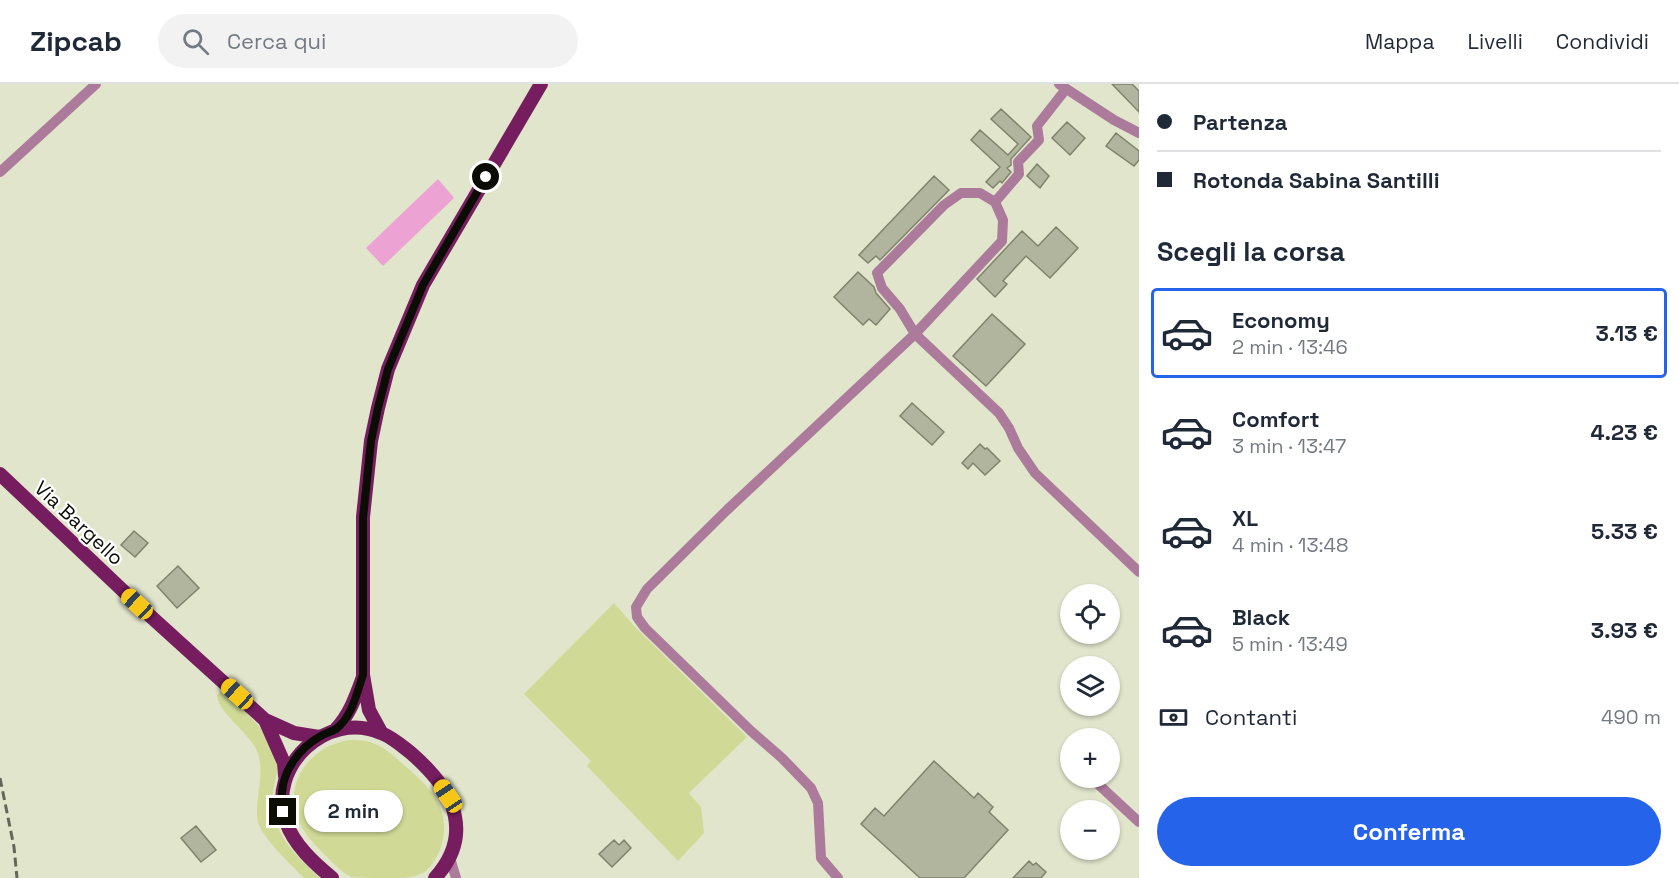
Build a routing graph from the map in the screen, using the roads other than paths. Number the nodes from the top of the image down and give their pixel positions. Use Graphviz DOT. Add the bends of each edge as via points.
graph roads {
  1 [pos="96,84"];
  2 [pos="541,84"];
  3 [pos="1062,87"];
  4 [pos="1139,133"];
  5 [pos="0,172"];
  6 [pos="995,202"];
  7 [pos="915,334"];
  8 [pos="0,474"];
  9 [pos="1139,572"];
  10 [pos="363,675"];
  11 [pos="266,720"];
  12 [pos="336,729"];
  13 [pos="381,732"];
  14 [pos="319,737"];
  15 [pos="285,776"];
  16 [pos="1102,788"];
  17 [pos="1139,822"];
  18 [pos="450,858"];
  19 [pos="332,878"];
  20 [pos="435,878"];
  21 [pos="456,878"];
  22 [pos="838,878"];
  1 -- 5 [label="street"];
  2 -- 10 [label="main road" via="423,285 388,369 371,441 363,518"];
  3 -- 4 [label="street"];
  3 -- 6 [label="street" via="1037,126 1039,140 1018,162 1019,174"];
  6 -- 7 [label="street" via="1004,220 1002,241"];
  6 -- 7 [label="street" via="980,194 961,193 944,205 877,273 882,288"];
  7 -- 9 [label="street" via="999,413 1035,473"];
  7 -- 22 [label="street" via="719,518 647,589 636,607 637,617 645,628 811,788 818,803 821,858"];
  8 -- 11 [label="main road, Via Bargello"];
  10 -- 12 [label="main road" via="351,709"];
  10 -- 13 [label="main road" via="369,710"];
  11 -- 14 [label="main road, Via Bargello" via="294,733"];
  11 -- 15 [label="main road, Via Bargello" via="284,763"];
  12 -- 13 [label="main road"];
  12 -- 14 [label="main road"];
  13 -- 18 [label="main road" via="423,763 448,796 457,831"];
  14 -- 15 [label="main road" via="303,749"];
  15 -- 19 [label="main road" via="283,812 292,837"];
  16 -- 17 [label="street"];
  18 -- 20 [label="main road"];
  18 -- 21 [label="street"];
}
